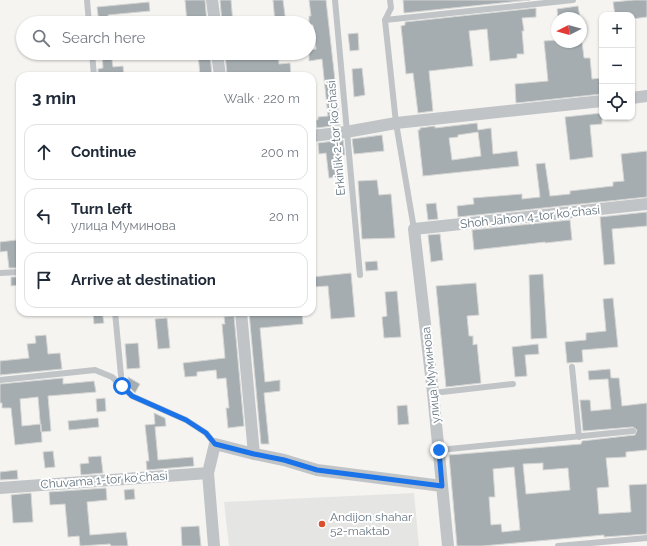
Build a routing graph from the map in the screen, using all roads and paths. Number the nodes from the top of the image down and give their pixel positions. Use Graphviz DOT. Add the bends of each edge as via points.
graph roads {
  1 [pos="87,0"];
  2 [pos="212,0"];
  3 [pos="335,0"];
  4 [pos="390,0"];
  5 [pos="572,0"];
  6 [pos="88,16"];
  7 [pos="213,16"];
  8 [pos="385,20"];
  9 [pos="93,60"];
  10 [pos="219,60"];
  11 [pos="94,72"];
  12 [pos="220,72"];
  13 [pos="647,96"];
  14 [pos="635,98"];
  15 [pos="599,101"];
  16 [pos="396,123"];
  17 [pos="346,132"];
  18 [pos="316,136"];
  19 [pos="647,204"];
  20 [pos="414,229"];
  21 [pos="16,272"];
  22 [pos="0,273"];
  23 [pos="360,275"];
  24 [pos="115,316"];
  25 [pos="241,316"];
  26 [pos="572,367"];
  27 [pos="0,380"];
  28 [pos="513,384"];
  29 [pos="122,386"];
  30 [pos="433,393"];
  31 [pos="633,431"];
  32 [pos="579,437"];
  33 [pos="215,444"];
  34 [pos="439,450"];
  35 [pos="254,454"];
  36 [pos="208,473"];
  37 [pos="442,486"];
  38 [pos="0,488"];
  39 [pos="647,538"];
  40 [pos="214,546"];
  41 [pos="448,546"];
  42 [pos="558,546"];
  1 -- 6 [label="lane"];
  2 -- 7 [label="street"];
  3 -- 17 [label="lane, Erkinlik 2-tor koʻchasi"];
  4 -- 8 [label="lane" via="391,8"];
  5 -- 8 [label="lane"];
  8 -- 16 [label="lane"];
  9 -- 11 [label="lane"];
  10 -- 12 [label="street"];
  13 -- 14 [label="street"];
  15 -- 16 [label="street"];
  16 -- 17 [label="street"];
  16 -- 20 [label="lane"];
  17 -- 18 [label="street"];
  17 -- 23 [label="lane, Erkinlik 2-tor koʻchasi"];
  19 -- 20 [label="street, Shoh Jahon 4-tor koʻchasi"];
  20 -- 30 [label="street, улица Муминова"];
  21 -- 22 [label="lane"];
  24 -- 29 [label="lane"];
  25 -- 35 [label="street"];
  26 -- 32 [label="lane"];
  27 -- 29 [label="lane" via="95,370 112,376"];
  28 -- 30 [label="lane"];
  29 -- 33 [label="lane" via="132,396 186,420 206,433"];
  30 -- 34 [label="street, улица Муминова"];
  31 -- 32 [label="lane"];
  32 -- 34 [label="lane"];
  33 -- 35 [label="street"];
  33 -- 36 [label="street"];
  34 -- 37 [label="street, улица Муминова"];
  35 -- 37 [label="street" via="317,470"];
  36 -- 38 [label="street, Chuvama 1-tor koʻchasi"];
  36 -- 40 [label="street"];
  37 -- 41 [label="street, улица Муминова"];
  39 -- 42 [label="lane"];
}
